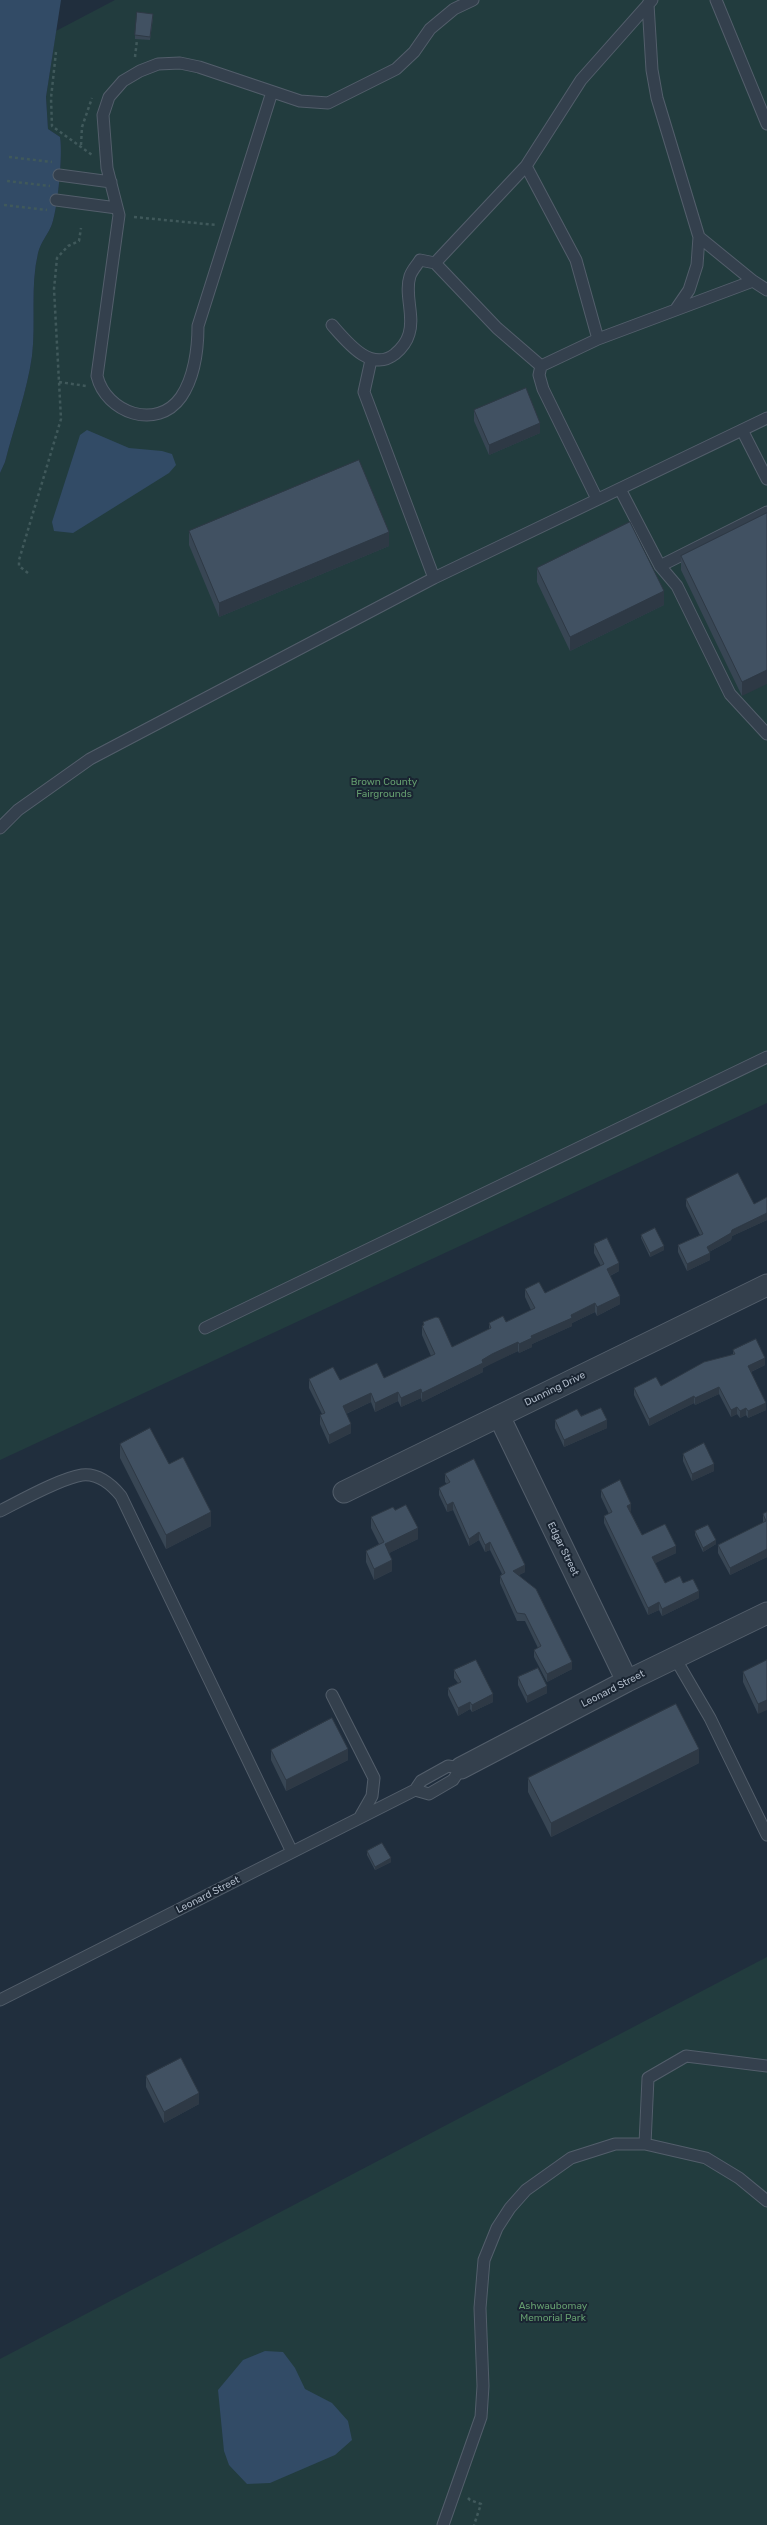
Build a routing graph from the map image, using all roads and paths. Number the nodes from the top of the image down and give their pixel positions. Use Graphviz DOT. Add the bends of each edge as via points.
graph roads {
  1 [pos="473,0"];
  2 [pos="716,0"];
  3 [pos="650,2"];
  4 [pos="56,52"];
  5 [pos="272,92"];
  6 [pos="767,124"];
  7 [pos="81,146"];
  8 [pos="9,158"];
  9 [pos="54,162"];
  10 [pos="526,166"];
  11 [pos="59,175"];
  12 [pos="6,181"];
  13 [pos="111,182"];
  14 [pos="52,186"];
  15 [pos="56,200"];
  16 [pos="4,205"];
  17 [pos="49,210"];
  18 [pos="118,211"];
  19 [pos="221,226"];
  20 [pos="81,228"];
  21 [pos="698,237"];
  22 [pos="435,264"];
  23 [pos="753,281"];
  24 [pos="767,290"];
  25 [pos="676,309"];
  26 [pos="332,325"];
  27 [pos="598,339"];
  28 [pos="371,360"];
  29 [pos="540,366"];
  30 [pos="59,382"];
  31 [pos="100,388"];
  32 [pos="767,418"];
  33 [pos="742,430"];
  34 [pos="767,479"];
  35 [pos="620,489"];
  36 [pos="598,499"];
  37 [pos="767,512"];
  38 [pos="660,566"];
  39 [pos="28,573"];
  40 [pos="434,578"];
  41 [pos="767,734"];
  42 [pos="0,828"];
  43 [pos="767,1057"];
  44 [pos="767,1285"];
  45 [pos="205,1328"];
  46 [pos="499,1416"];
  47 [pos="344,1492"];
  48 [pos="0,1511"];
  49 [pos="767,1613"];
  50 [pos="675,1658"];
  51 [pos="627,1681"];
  52 [pos="332,1695"];
  53 [pos="461,1768"];
  54 [pos="359,1819"];
  55 [pos="767,1835"];
  56 [pos="292,1852"];
  57 [pos="0,2000"];
  58 [pos="767,2066"];
  59 [pos="645,2144"];
  60 [pos="767,2201"];
  61 [pos="467,2495"];
  62 [pos="443,2525"];
  63 [pos="474,2525"];
  1 -- 5 [label="lane" via="454,9 430,29 414,52 396,69 346,95 328,103 314,104"];
  2 -- 6 [label="lane"];
  3 -- 10 [label="lane" via="581,80"];
  3 -- 21 [label="lane" via="652,70 657,98"];
  4 -- 7 [label="path" via="51,98 52,126"];
  5 -- 13 [label="lane" via="199,66 158,64 140,71 123,81 109,97 103,115 107,168"];
  5 -- 31 [label="lane" via="198,326 198,345 193,365 180,398 160,412 137,414 113,404"];
  8 -- 9 [label="path"];
  10 -- 22 [label="lane"];
  10 -- 27 [label="lane" via="576,260"];
  11 -- 13 [label="lane"];
  12 -- 14 [label="path"];
  13 -- 18 [label="lane"];
  15 -- 18 [label="lane"];
  16 -- 17 [label="path"];
  18 -- 19 [label="path"];
  18 -- 31 [label="lane" via="97,376"];
  20 -- 30 [label="path" via="79,242 68,246 57,258 54,289"];
  21 -- 23 [label="lane"];
  21 -- 25 [label="lane" via="697,265 689,290"];
  22 -- 28 [label="lane" via="420,260 410,276 410,333 405,343 387,360"];
  22 -- 29 [label="lane" via="497,328"];
  23 -- 24 [label="lane"];
  23 -- 25 [label="lane"];
  25 -- 27 [label="lane"];
  26 -- 28 [label="lane" via="350,346"];
  27 -- 29 [label="lane"];
  28 -- 40 [label="lane" via="364,392"];
  29 -- 36 [label="lane" via="539,375 543,389"];
  30 -- 31 [label="path"];
  30 -- 39 [label="path" via="60,424 19,560 19,566"];
  32 -- 33 [label="lane"];
  33 -- 34 [label="lane"];
  33 -- 35 [label="lane"];
  35 -- 36 [label="lane"];
  35 -- 38 [label="lane"];
  36 -- 40 [label="lane"];
  37 -- 38 [label="lane"];
  38 -- 41 [label="lane" via="676,586 730,694"];
  40 -- 42 [label="lane" via="90,759 18,810"];
  43 -- 45 [label="lane"];
  44 -- 46 [label="street, Dunning Drive"];
  46 -- 47 [label="street, Dunning Drive"];
  46 -- 51 [label="street, Edgar Street"];
  48 -- 56 [label="lane" via="82,1475 99,1478 111,1484 121,1496"];
  49 -- 50 [label="street, Leonard Street"];
  50 -- 51 [label="street, Leonard Street"];
  50 -- 55 [label="lane" via="710,1718"];
  51 -- 53 [label="street, Leonard Street"];
  52 -- 54 [label="lane" via="374,1778 372,1796"];
  53 -- 54 [label="lane, Leonard Street" via="448,1766 421,1781 415,1790"];
  54 -- 56 [label="lane, Leonard Street"];
  56 -- 57 [label="lane, Leonard Street"];
  58 -- 59 [label="lane" via="686,2056 648,2078"];
  59 -- 60 [label="lane" via="706,2158 739,2178"];
  59 -- 62 [label="lane" via="615,2144 571,2158 526,2190 497,2228 484,2260 481,2282 481,2418"];
  61 -- 63 [label="path" via="470,2500 481,2504"];
}
